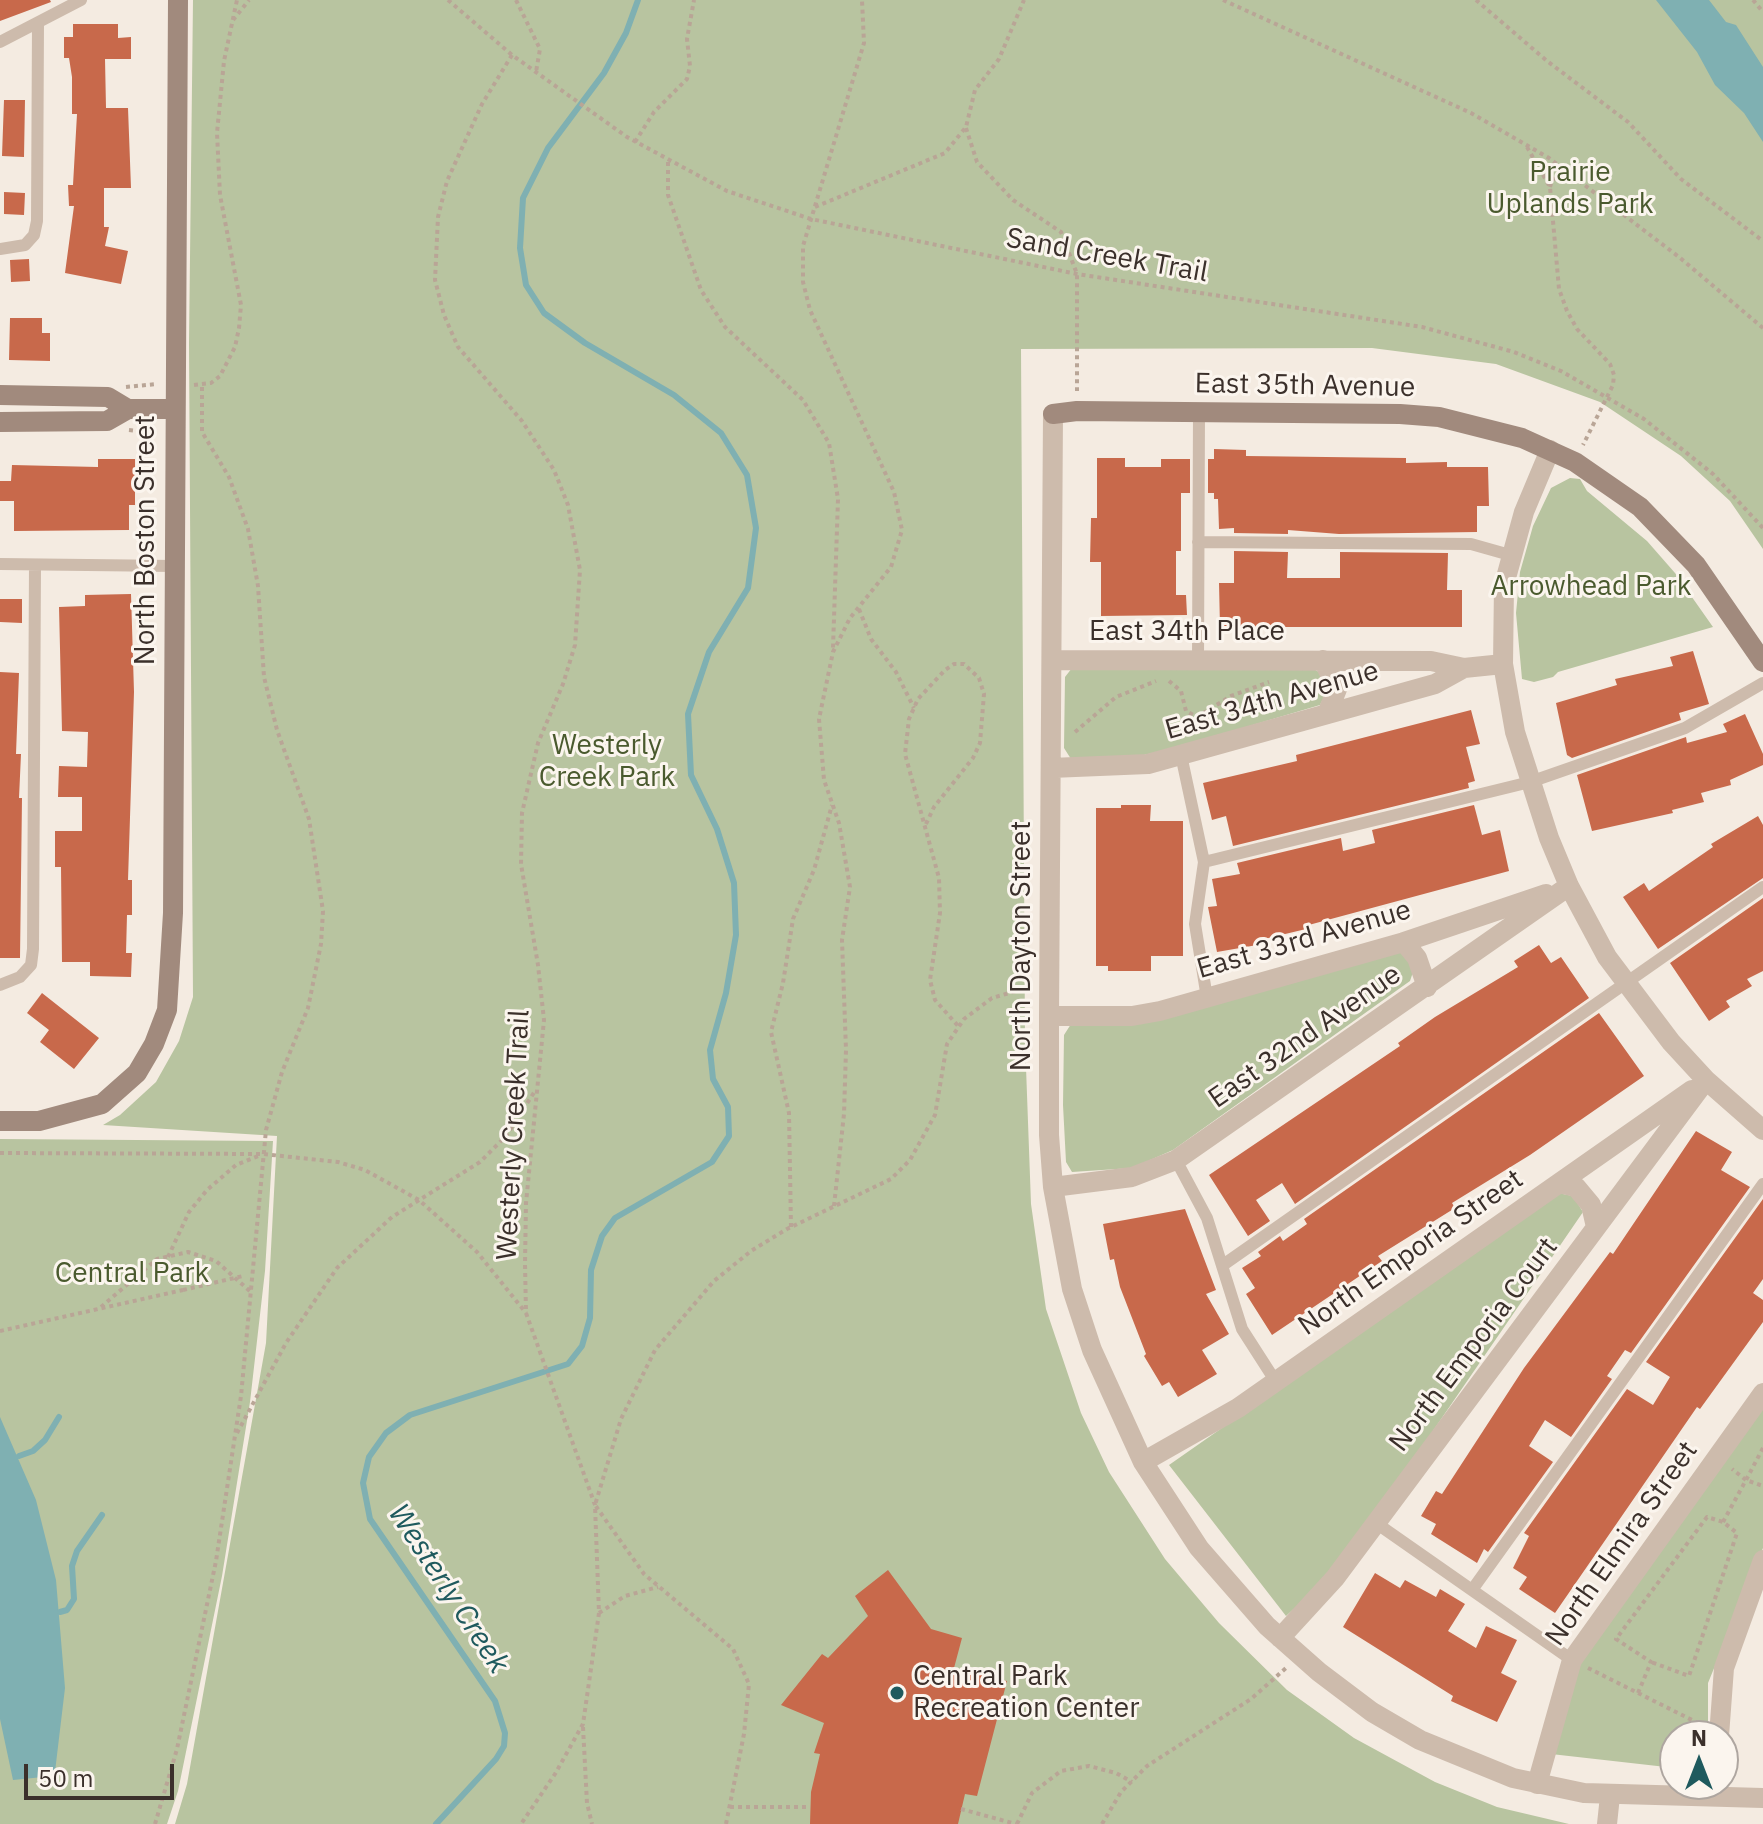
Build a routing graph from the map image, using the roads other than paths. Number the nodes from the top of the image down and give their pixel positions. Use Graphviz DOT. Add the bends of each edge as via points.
graph roads {
  1 [pos="81,0"];
  2 [pos="178,0"];
  3 [pos="38,24"];
  4 [pos="0,42"];
  5 [pos="0,249"];
  6 [pos="0,395"];
  7 [pos="128,409"];
  8 [pos="173,409"];
  9 [pos="1199,412"];
  10 [pos="1053,414"];
  11 [pos="0,422"];
  12 [pos="1550,450"];
  13 [pos="1198,542"];
  14 [pos="1510,555"];
  15 [pos="0,564"];
  16 [pos="35,565"];
  17 [pos="174,566"];
  18 [pos="1052,660"];
  19 [pos="1198,660"];
  20 [pos="1323,660"];
  21 [pos="1763,662"];
  22 [pos="1503,664"];
  23 [pos="1464,668"];
  24 [pos="1763,683"];
  25 [pos="1327,714"];
  26 [pos="1181,755"];
  27 [pos="1051,768"];
  28 [pos="1530,782"];
  29 [pos="1204,862"];
  30 [pos="1569,886"];
  31 [pos="1763,887"];
  32 [pos="1497,910"];
  33 [pos="1404,942"];
  34 [pos="1489,943"];
  35 [pos="1626,983"];
  36 [pos="0,985"];
  37 [pos="1427,987"];
  38 [pos="1207,998"];
  39 [pos="1049,1016"];
  40 [pos="1706,1080"];
  41 [pos="0,1121"];
  42 [pos="1636,1129"];
  43 [pos="1670,1129"];
  44 [pos="1763,1130"];
  45 [pos="1176,1160"];
  46 [pos="1559,1183"];
  47 [pos="1763,1184"];
  48 [pos="1053,1187"];
  49 [pos="1596,1227"];
  50 [pos="1223,1265"];
  51 [pos="1276,1382"];
  52 [pos="1763,1393"];
  53 [pos="1143,1462"];
  54 [pos="1376,1523"];
  55 [pos="1763,1560"];
  56 [pos="1472,1590"];
  57 [pos="1280,1638"];
  58 [pos="1572,1660"];
  59 [pos="1720,1720"];
  60 [pos="1537,1784"];
  61 [pos="1659,1794"];
  62 [pos="1739,1794"];
  63 [pos="1610,1796"];
  64 [pos="1763,1798"];
  65 [pos="1607,1824"];
  1 -- 3 [label="lane"];
  2 -- 8 [label="street, North Boston Street"];
  3 -- 4 [label="lane"];
  3 -- 5 [label="lane" via="37,221 25,245"];
  6 -- 7 [label="street" via="108,397"];
  7 -- 8 [label="street"];
  7 -- 11 [label="street" via="107,421"];
  8 -- 17 [label="street, North Boston Street"];
  9 -- 10 [label="street, East 35th Avenue"];
  9 -- 12 [label="street, East 35th Avenue" via="1439,417 1486,426"];
  9 -- 13 [label="lane"];
  10 -- 18 [label="street, North Dayton Street"];
  12 -- 14 [label="street"];
  12 -- 21 [label="street, East 35th Avenue" via="1597,475 1674,540"];
  13 -- 14 [label="lane" via="1471,544"];
  13 -- 19 [label="lane"];
  14 -- 22 [label="street" via="1504,585"];
  15 -- 16 [label="lane"];
  16 -- 17 [label="lane"];
  16 -- 36 [label="lane" via="33,949 31,965 20,977"];
  17 -- 41 [label="street, North Boston Street" via="172,972 167,1010 137,1073 102,1104 39,1121"];
  18 -- 19 [label="street, East 34th Place"];
  18 -- 27 [label="street, North Dayton Street"];
  19 -- 20 [label="street, East 34th Place"];
  20 -- 23 [label="street, East 34th Place" via="1431,661"];
  20 -- 25 [label="street, East 34th Place" via="1337,689"];
  22 -- 23 [label="street, East 34th Avenue"];
  22 -- 28 [label="street"];
  23 -- 25 [label="street, East 34th Avenue" via="1435,684"];
  24 -- 28 [label="lane" via="1685,728"];
  25 -- 26 [label="street, East 34th Avenue"];
  26 -- 27 [label="street, East 34th Avenue" via="1112,768"];
  26 -- 29 [label="lane"];
  27 -- 39 [label="street, North Dayton Street"];
  28 -- 29 [label="lane"];
  28 -- 30 [label="street"];
  29 -- 38 [label="lane" via="1195,924"];
  30 -- 32 [label="street, East 33rd Avenue"];
  30 -- 34 [label="street, East 32nd Avenue"];
  30 -- 35 [label="street"];
  31 -- 35 [label="lane"];
  32 -- 33 [label="street, East 33rd Avenue"];
  32 -- 34 [label="street"];
  33 -- 37 [label="street" via="1417,958"];
  33 -- 38 [label="street, East 33rd Avenue"];
  34 -- 37 [label="street, East 32nd Avenue"];
  35 -- 40 [label="street"];
  35 -- 50 [label="lane"];
  37 -- 45 [label="street, East 32nd Avenue"];
  38 -- 39 [label="street, East 33rd Avenue" via="1132,1016"];
  39 -- 48 [label="street, North Dayton Street"];
  40 -- 42 [label="street, North Emporia Street"];
  40 -- 43 [label="street, North Emporia Court"];
  40 -- 44 [label="street"];
  42 -- 43 [label="street"];
  42 -- 46 [label="street, North Emporia Street"];
  43 -- 49 [label="street, North Emporia Court"];
  45 -- 48 [label="street, East 32nd Avenue" via="1132,1177"];
  45 -- 50 [label="lane" via="1207,1218"];
  46 -- 49 [label="street" via="1576,1187 1591,1205"];
  46 -- 51 [label="street, North Emporia Street"];
  47 -- 56 [label="lane"];
  48 -- 53 [label="street, North Dayton Street" via="1072,1289 1092,1350"];
  49 -- 54 [label="street, North Emporia Court"];
  50 -- 51 [label="lane" via="1242,1329"];
  51 -- 53 [label="street, North Emporia Street"];
  52 -- 58 [label="street, North Elmira Street"];
  53 -- 57 [label="street, North Dayton Street" via="1199,1548"];
  54 -- 56 [label="lane"];
  54 -- 57 [label="street, North Emporia Court"];
  55 -- 59 [label="street" via="1724,1668"];
  56 -- 58 [label="lane"];
  57 -- 60 [label="street, North Dayton Street" via="1372,1712 1420,1740 1461,1760"];
  58 -- 60 [label="street, North Elmira Street"];
  60 -- 63 [label="street, North Dayton Street"];
  61 -- 63 [label="street, North Dayton Street"];
  62 -- 64 [label="street, North Dayton Street"];
  63 -- 65 [label="street"];
}
